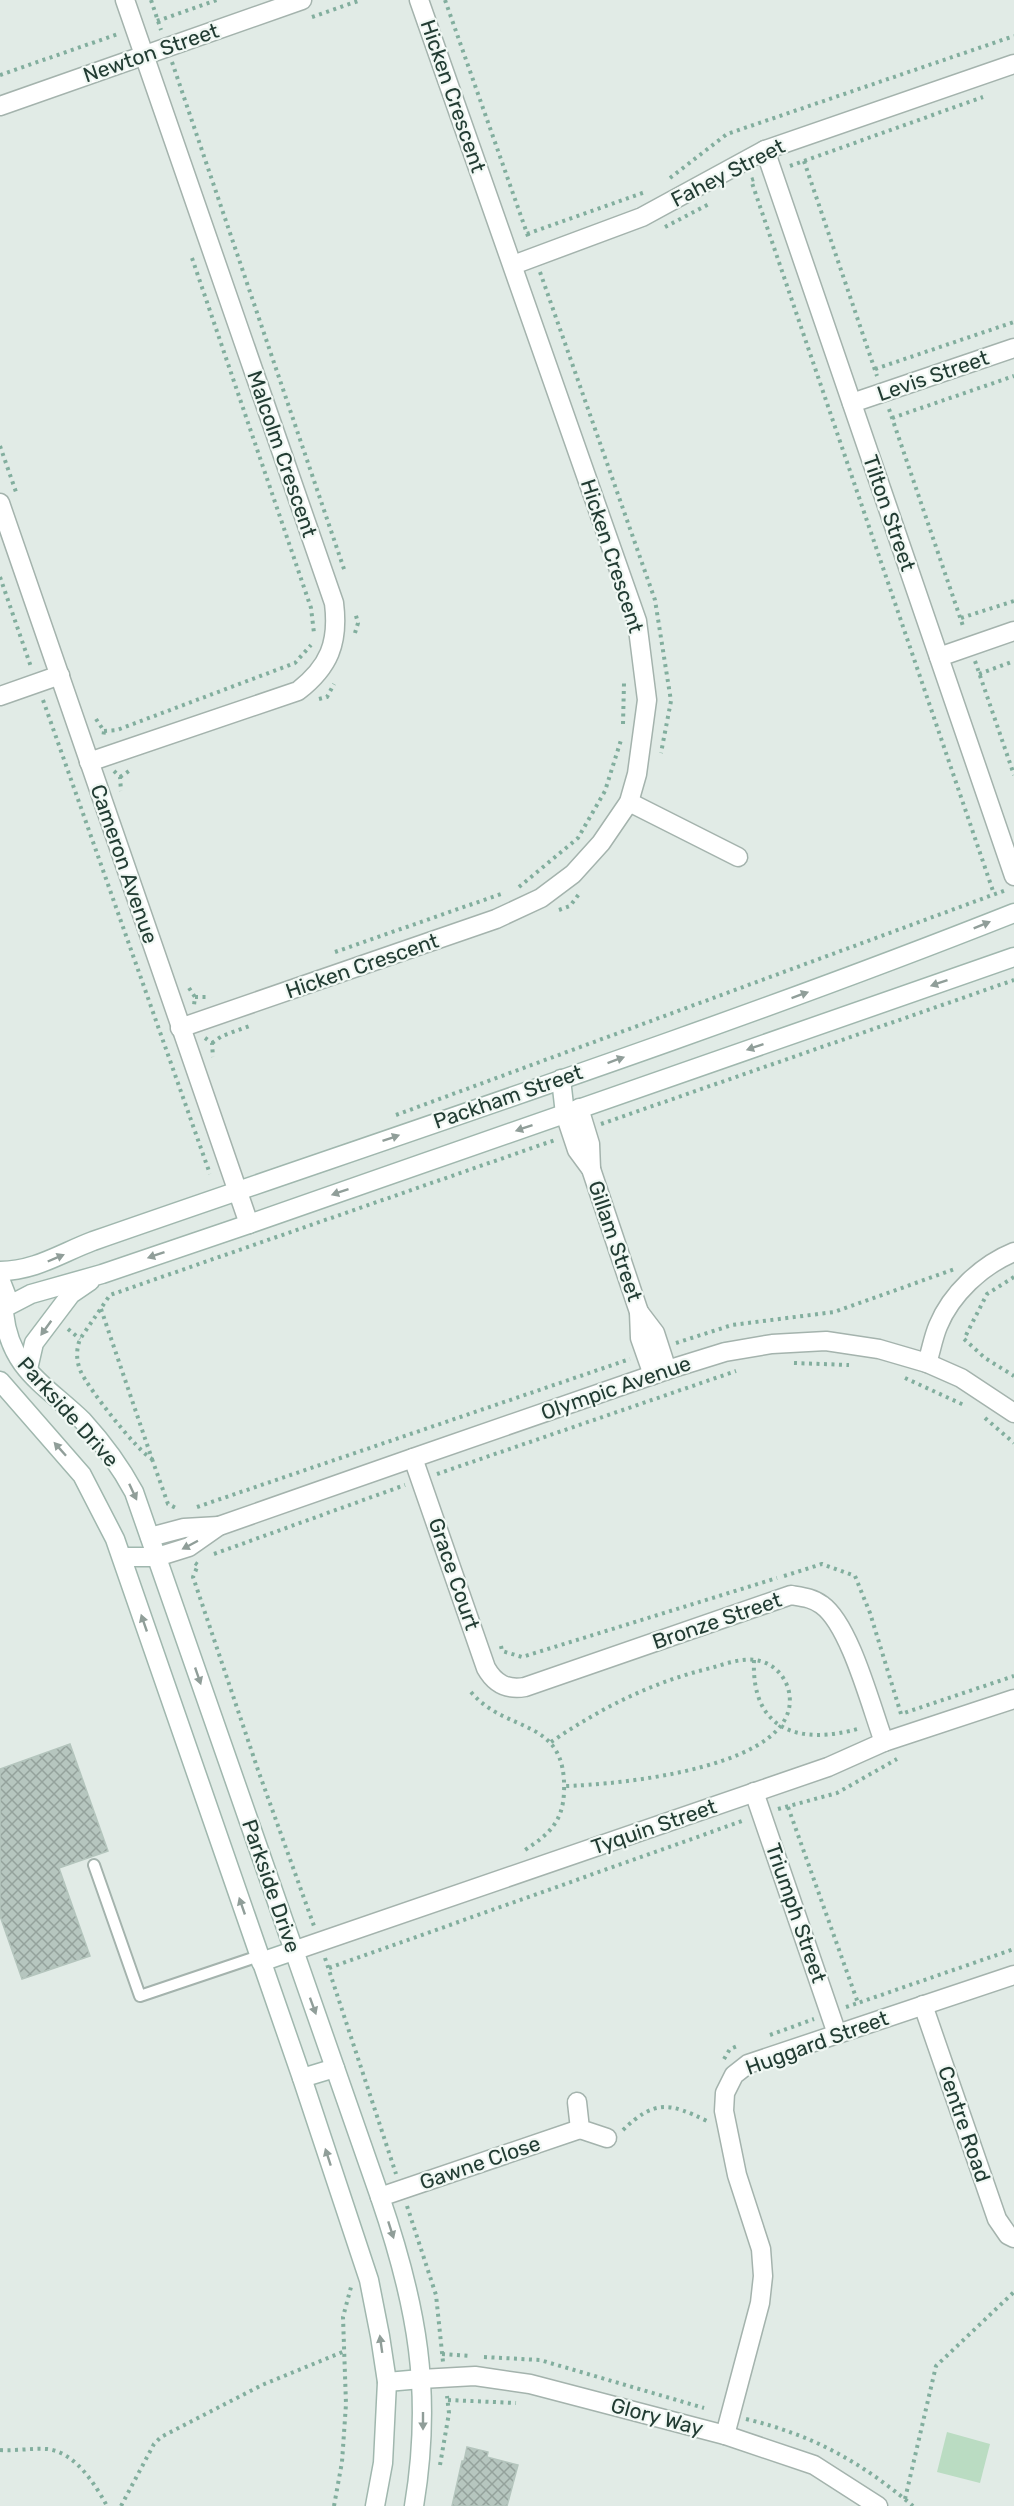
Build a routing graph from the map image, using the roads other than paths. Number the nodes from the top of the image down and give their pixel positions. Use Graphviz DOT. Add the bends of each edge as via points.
graph roads {
  1 [pos="124,0"];
  2 [pos="302,0"];
  3 [pos="419,0"];
  4 [pos="144,55"];
  5 [pos="1014,64"];
  6 [pos="0,105"];
  7 [pos="765,150"];
  8 [pos="513,265"];
  9 [pos="1014,348"];
  10 [pos="852,404"];
  11 [pos="0,503"];
  12 [pos="1014,631"];
  13 [pos="939,657"];
  14 [pos="60,675"];
  15 [pos="0,696"];
  16 [pos="89,762"];
  17 [pos="629,802"];
  18 [pos="738,857"];
  19 [pos="1014,876"];
  20 [pos="1014,913"];
  21 [pos="1014,957"];
  22 [pos="180,1028"];
  23 [pos="561,1079"];
  24 [pos="572,1111"];
  25 [pos="234,1183"];
  26 [pos="249,1224"];
  27 [pos="1014,1252"];
  28 [pos="0,1271"];
  29 [pos="102,1274"];
  30 [pos="0,1279"];
  31 [pos="3,1313"];
  32 [pos="927,1363"];
  33 [pos="28,1370"];
  34 [pos="660,1372"];
  35 [pos="0,1381"];
  36 [pos="1014,1413"];
  37 [pos="413,1458"];
  38 [pos="219,1526"];
  39 [pos="150,1537"];
  40 [pos="122,1557"];
  41 [pos="157,1557"];
  42 [pos="502,1685"];
  43 [pos="1014,1699"];
  44 [pos="884,1742"];
  45 [pos="754,1792"];
  46 [pos="94,1865"];
  47 [pos="293,1951"];
  48 [pos="260,1959"];
  49 [pos="1014,1975"];
  50 [pos="923,2005"];
  51 [pos="837,2034"];
  52 [pos="335,2068"];
  53 [pos="302,2078"];
  54 [pos="577,2102"];
  55 [pos="580,2129"];
  56 [pos="614,2135"];
  57 [pos="381,2197"];
  58 [pos="1014,2238"];
  59 [pos="421,2379"];
  60 [pos="387,2382"];
  61 [pos="725,2435"];
  62 [pos="375,2506"];
  63 [pos="414,2506"];
  64 [pos="878,2506"];
  1 -- 4 [label="street, Malcolm Crescent"];
  2 -- 4 [label="street, Newton Street"];
  3 -- 8 [label="street, Hicken Crescent"];
  4 -- 6 [label="street, Newton Street"];
  4 -- 16 [label="street, Malcolm Crescent" via="334,603 337,623 326,662 298,691"];
  5 -- 7 [label="street, Fahey Street"];
  7 -- 8 [label="street, Fahey Street" via="642,217"];
  7 -- 10 [label="street, Tilton Street"];
  8 -- 17 [label="street, Hicken Crescent" via="637,621 647,700 637,774"];
  9 -- 10 [label="street, Levis Street"];
  10 -- 13 [label="street, Tilton Street"];
  11 -- 14 [label="street, Cameron Avenue"];
  12 -- 13 [label="street"];
  13 -- 19 [label="street, Tilton Street"];
  14 -- 15 [label="street"];
  14 -- 16 [label="street, Cameron Avenue"];
  16 -- 22 [label="street, Cameron Avenue"];
  17 -- 18 [label="street"];
  17 -- 22 [label="street, Hicken Crescent" via="573,874 540,898 496,919"];
  23 -- 20 [label="street, Packham Street, one-way" via="876,968"];
  21 -- 24 [label="street, Packham Street, one-way"];
  22 -- 25 [label="street, Cameron Avenue"];
  23 -- 24 [label="street, Gillam Street"];
  25 -- 23 [label="street, Packham Street, one-way"];
  24 -- 26 [label="street, Packham Street, one-way"];
  24 -- 34 [label="street, Gillam Street" via="577,1150 591,1169 639,1312 655,1333"];
  25 -- 26 [label="street, Cameron Avenue"];
  28 -- 25 [label="street, Packham Street, one-way" via="30,1268"];
  26 -- 29 [label="street, Packham Street, one-way"];
  27 -- 32 [label="street" via="983,1270 956,1294 938,1326"];
  29 -- 31 [label="street, Packham Street" via="31,1294"];
  29 -- 33 [label="street, one-way" via="79,1288 63,1305 32,1347"];
  30 -- 31 [label="street, Parkside Drive" via="6,1291"];
  31 -- 33 [label="street, Parkside Drive" via="11,1346"];
  32 -- 34 [label="street, Olympic Avenue" via="879,1349 826,1341 725,1352"];
  32 -- 36 [label="street, Olympic Avenue" via="961,1378"];
  33 -- 39 [label="street, Parkside Drive, one-way" via="82,1420 116,1462 134,1492"];
  34 -- 37 [label="street, Olympic Avenue"];
  40 -- 35 [label="street, Parkside Drive, one-way" via="82,1475"];
  37 -- 38 [label="street, Olympic Avenue"];
  37 -- 42 [label="street, Grace Court" via="486,1668"];
  38 -- 39 [label="street, Olympic Avenue" via="184,1528"];
  38 -- 41 [label="street, Olympic Avenue, one-way" via="189,1546"];
  39 -- 40 [label="street"];
  39 -- 41 [label="street, Parkside Drive"];
  40 -- 41 [label="street, Olympic Avenue"];
  48 -- 40 [label="street, Parkside Drive, one-way"];
  41 -- 47 [label="street, Parkside Drive, one-way"];
  42 -- 44 [label="street, Bronze Street" via="525,1687 791,1595 811,1598 836,1619"];
  43 -- 44 [label="street, Tyquin Street"];
  44 -- 45 [label="street, Tyquin Street" via="828,1767"];
  45 -- 47 [label="street, Tyquin Street"];
  45 -- 51 [label="street, Triumph Street"];
  46 -- 48 [label="lane" via="140,1996"];
  47 -- 48 [label="street, Tyquin Street"];
  47 -- 52 [label="street, Parkside Drive, one-way"];
  48 -- 53 [label="street, Parkside Drive"];
  49 -- 50 [label="street, Huggard Street"];
  50 -- 51 [label="street, Huggard Street"];
  50 -- 58 [label="street, Centre Road" via="997,2219"];
  51 -- 61 [label="street, Huggard Street" via="748,2064 734,2075 725,2093 729,2138 761,2249 763,2276 760,2303"];
  52 -- 53 [label="street"];
  52 -- 57 [label="street, Parkside Drive"];
  60 -- 53 [label="street, Parkside Drive, one-way" via="369,2280"];
  54 -- 55 [label="street"];
  55 -- 56 [label="street"];
  55 -- 57 [label="street, Gawne Close"];
  57 -- 59 [label="street, Parkside Drive, one-way" via="410,2298"];
  59 -- 60 [label="street, Glory Way"];
  59 -- 61 [label="street, Glory Way" via="475,2376 530,2384"];
  59 -- 63 [label="street, Parkside Drive, one-way" via="423,2444"];
  60 -- 62 [label="street, Parkside Drive" via="384,2463"];
  61 -- 64 [label="street, Glory Way" via="814,2465"];
}
